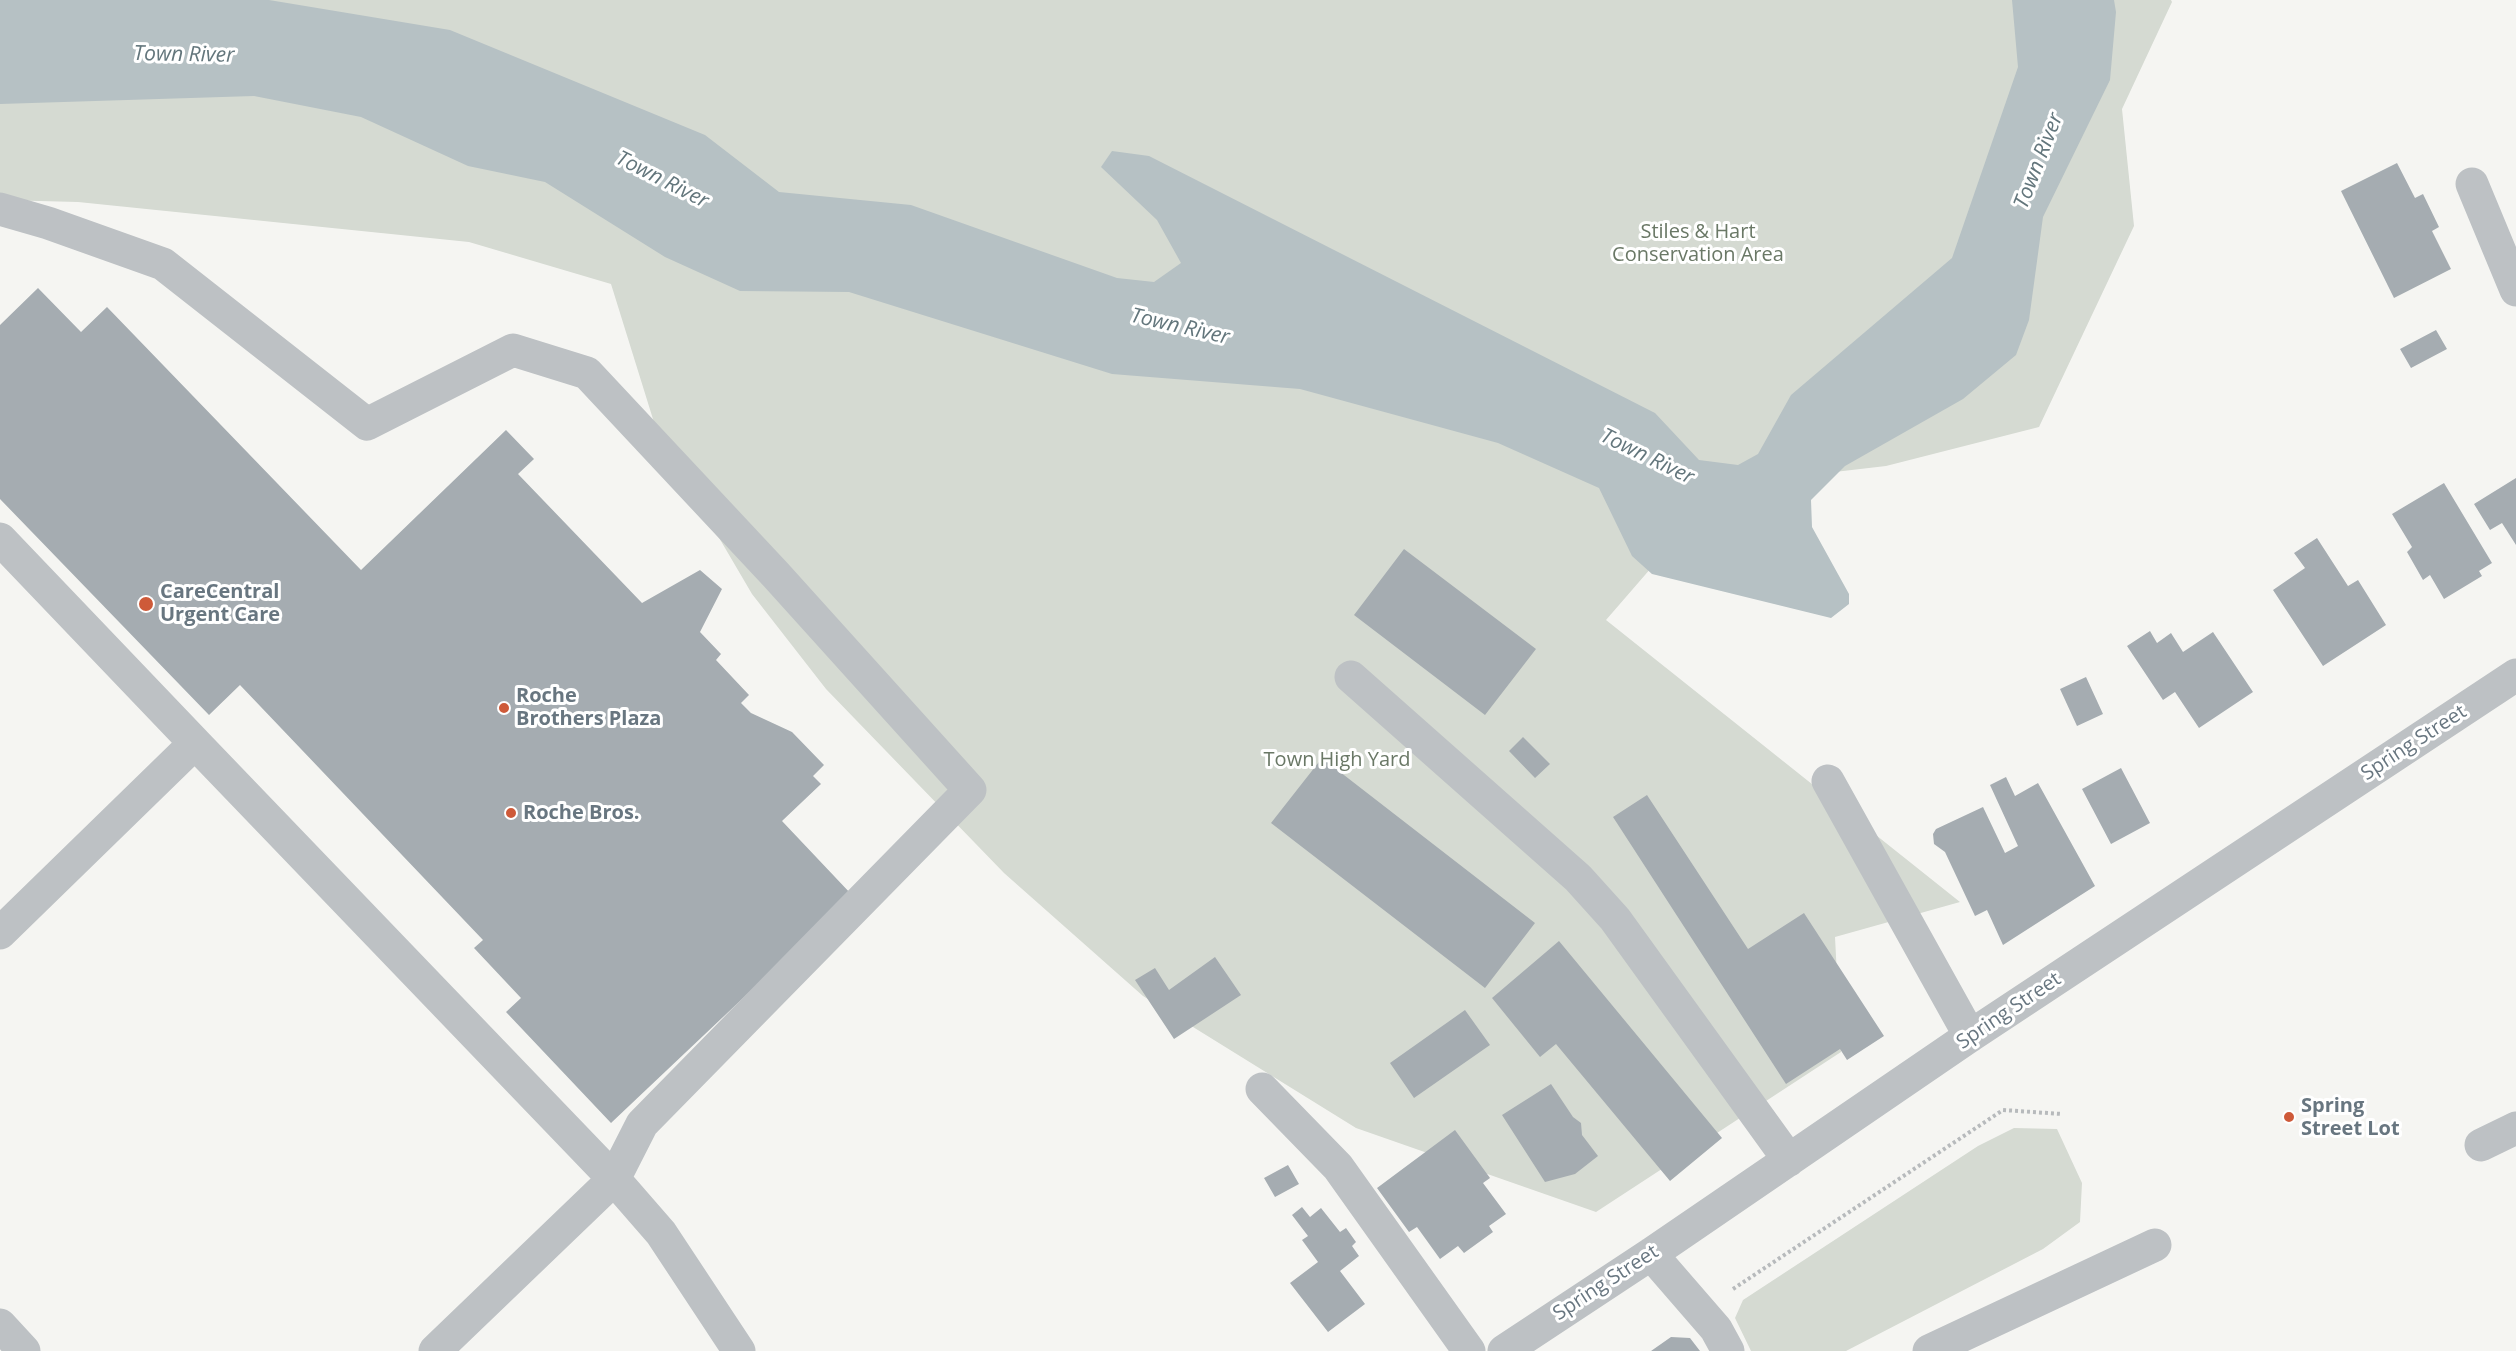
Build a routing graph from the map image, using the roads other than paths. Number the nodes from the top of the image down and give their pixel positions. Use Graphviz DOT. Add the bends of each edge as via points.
graph roads {
  1 [pos="2472,184"];
  2 [pos="0,209"];
  3 [pos="2516,290"];
  4 [pos="0,539"];
  5 [pos="2516,675"];
  6 [pos="1351,677"];
  7 [pos="195,743"];
  8 [pos="1828,781"];
  9 [pos="0,933"];
  10 [pos="1970,1036"];
  11 [pos="1262,1089"];
  12 [pos="2516,1128"];
  13 [pos="2481,1145"];
  14 [pos="1789,1160"];
  15 [pos="614,1179"];
  16 [pos="2155,1245"];
  17 [pos="1651,1254"];
  18 [pos="0,1325"];
  19 [pos="24,1351"];
  20 [pos="435,1351"];
  21 [pos="739,1351"];
  22 [pos="1469,1351"];
  23 [pos="1504,1351"];
  24 [pos="1728,1351"];
  25 [pos="1929,1351"];
  1 -- 3 [label="street"];
  2 -- 15 [label="street" via="163,264 367,424 513,350 587,373 970,790 642,1124"];
  4 -- 7 [label="street"];
  5 -- 10 [label="street, Spring Street"];
  6 -- 14 [label="street" via="1578,878 1615,919"];
  7 -- 9 [label="street"];
  7 -- 15 [label="street"];
  8 -- 10 [label="street"];
  10 -- 14 [label="street, Spring Street"];
  11 -- 22 [label="street" via="1338,1167"];
  12 -- 13 [label="street"];
  14 -- 17 [label="street, Spring Street"];
  15 -- 20 [label="street"];
  15 -- 21 [label="street" via="661,1233"];
  16 -- 25 [label="street"];
  17 -- 23 [label="street, Spring Street"];
  17 -- 24 [label="street" via="1716,1329"];
  18 -- 19 [label="street"];
}
